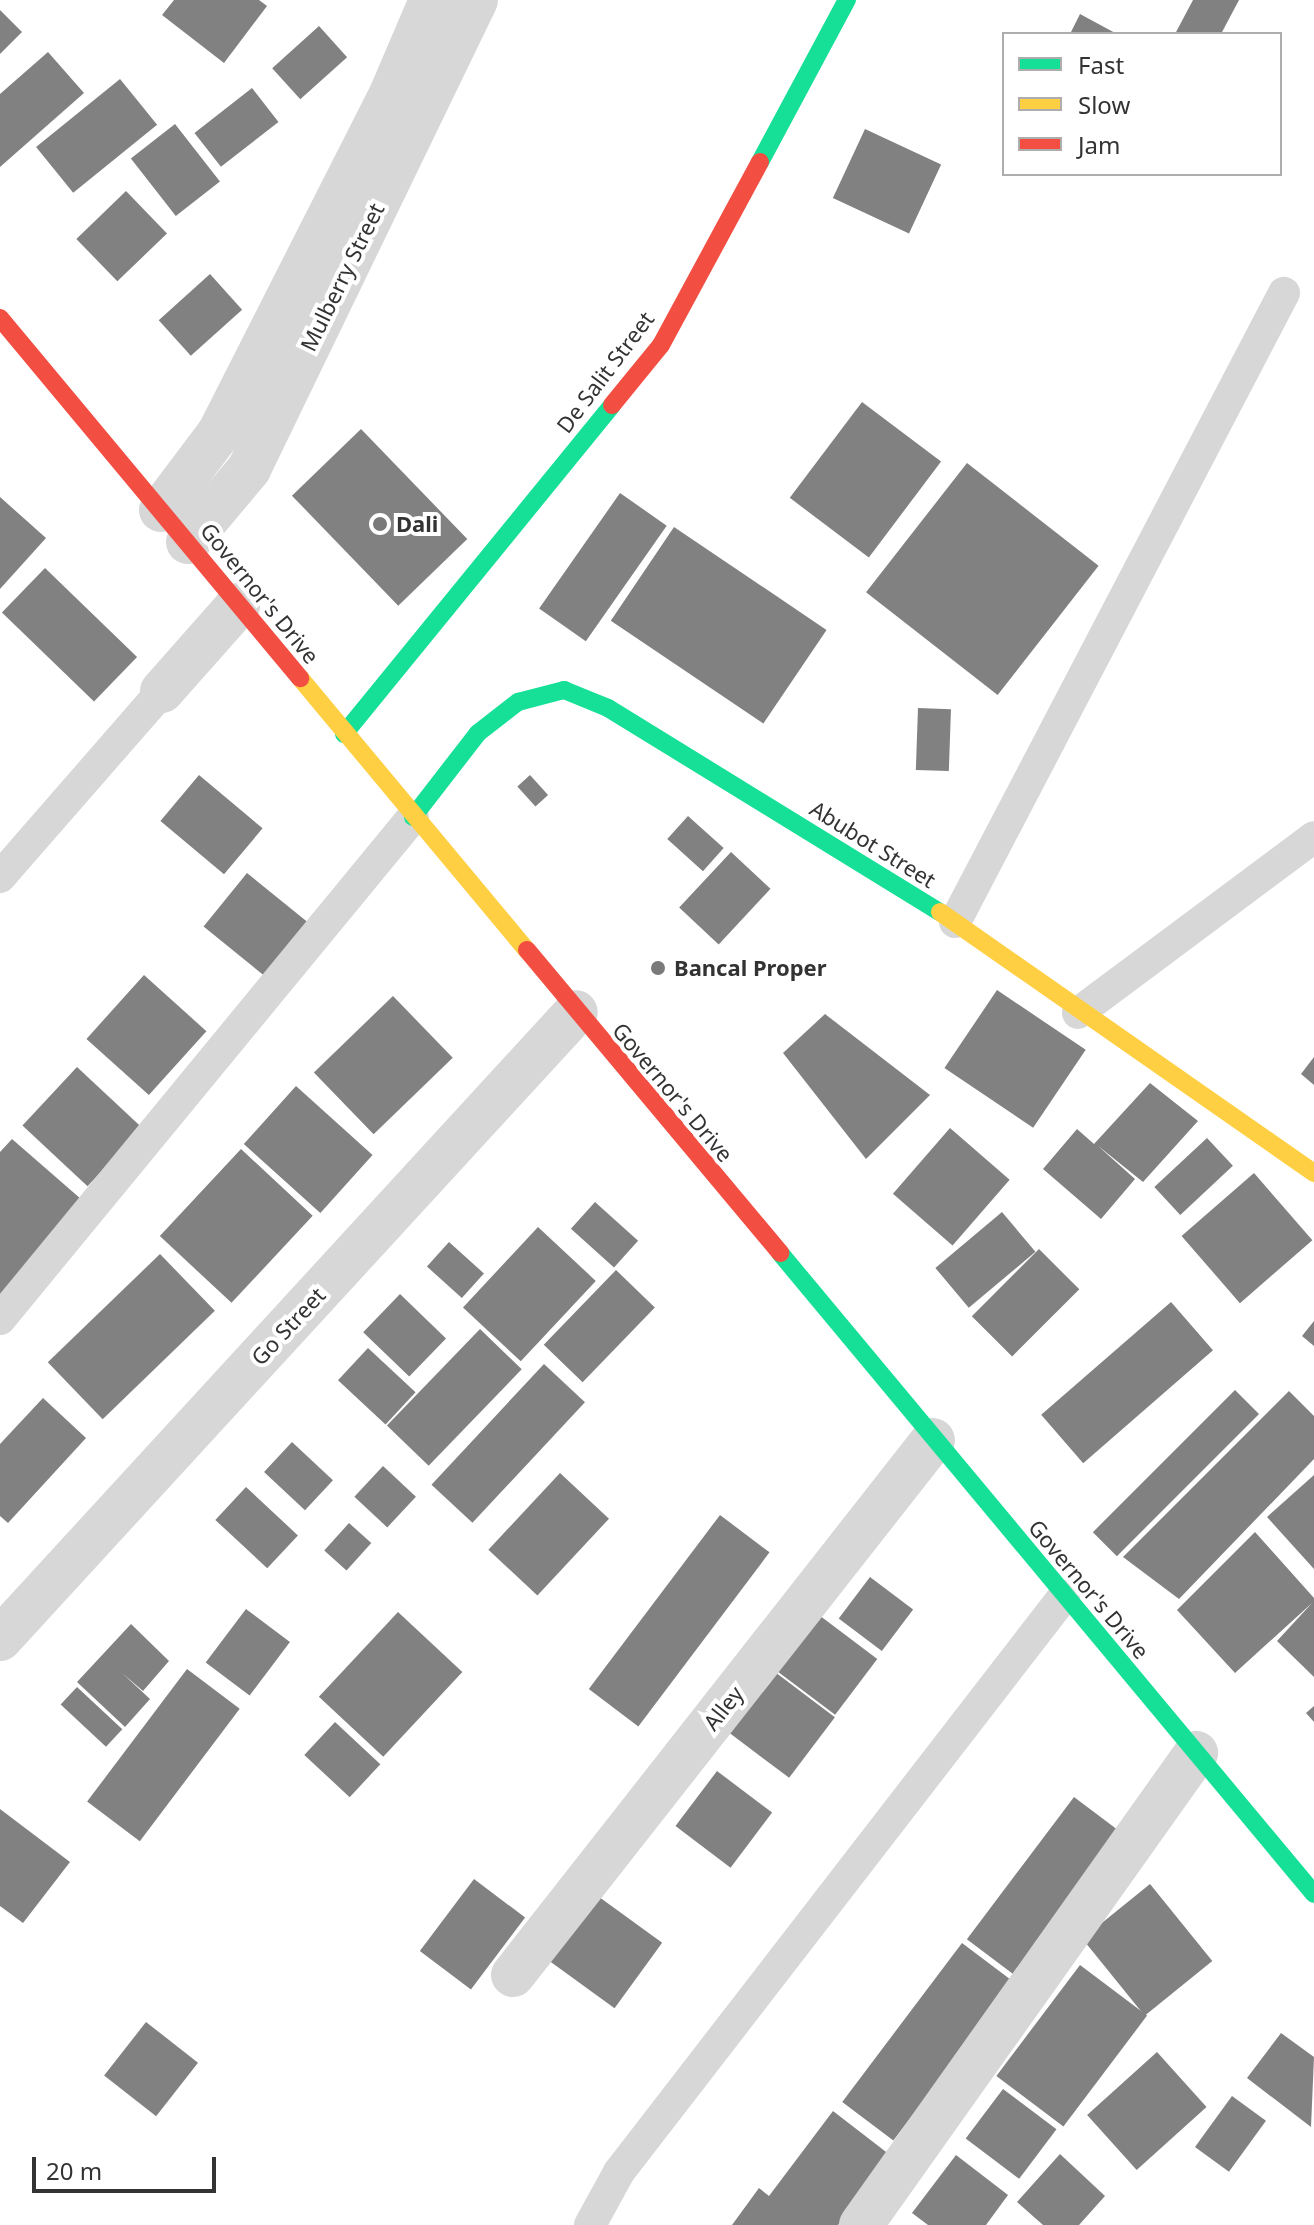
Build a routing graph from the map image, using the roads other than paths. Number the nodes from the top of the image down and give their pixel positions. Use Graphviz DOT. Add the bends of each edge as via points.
graph roads {
  1 [pos="431,0"];
  2 [pos="476,0"];
  3 [pos="847,0"];
  4 [pos="1284,293"];
  5 [pos="0,318"];
  6 [pos="174,526"];
  7 [pos="238,605"];
  8 [pos="162,691"];
  9 [pos="344,734"];
  10 [pos="413,817"];
  11 [pos="1314,837"];
  12 [pos="0,877"];
  13 [pos="955,922"];
  14 [pos="576,1012"];
  15 [pos="1078,1013"];
  16 [pos="1314,1173"];
  17 [pos="0,1319"];
  18 [pos="933,1440"];
  19 [pos="1064,1596"];
  20 [pos="0,1639"];
  21 [pos="1196,1753"];
  22 [pos="1314,1894"];
  23 [pos="513,1975"];
  24 [pos="590,2225"];
  25 [pos="861,2225"];
  1 -- 6 [label="street, Mulberry Street" via="391,94"];
  2 -- 6 [label="street, Mulberry Street" via="249,469"];
  3 -- 9 [label="main road, De Salit Street" via="661,345"];
  4 -- 13 [label="lane"];
  5 -- 6 [label="main road, Governor's Drive"];
  6 -- 7 [label="main road, Governor's Drive"];
  7 -- 8 [label="street"];
  7 -- 9 [label="main road, Governor's Drive"];
  8 -- 12 [label="lane"];
  9 -- 10 [label="main road, Governor's Drive"];
  10 -- 13 [label="main road, Abubot Street" via="478,733 518,702 564,690 608,708"];
  10 -- 14 [label="main road, Governor's Drive"];
  10 -- 17 [label="lane"];
  11 -- 15 [label="lane"];
  13 -- 15 [label="main road, Abubot Street"];
  14 -- 18 [label="main road, Governor's Drive"];
  14 -- 20 [label="street, Go Street"];
  15 -- 16 [label="main road, Abubot Street"];
  18 -- 19 [label="main road, Governor's Drive"];
  18 -- 23 [label="street, Alley"];
  19 -- 21 [label="main road, Governor's Drive"];
  19 -- 24 [label="lane" via="619,2172"];
  21 -- 22 [label="main road, Governor's Drive"];
  21 -- 25 [label="street"];
}
